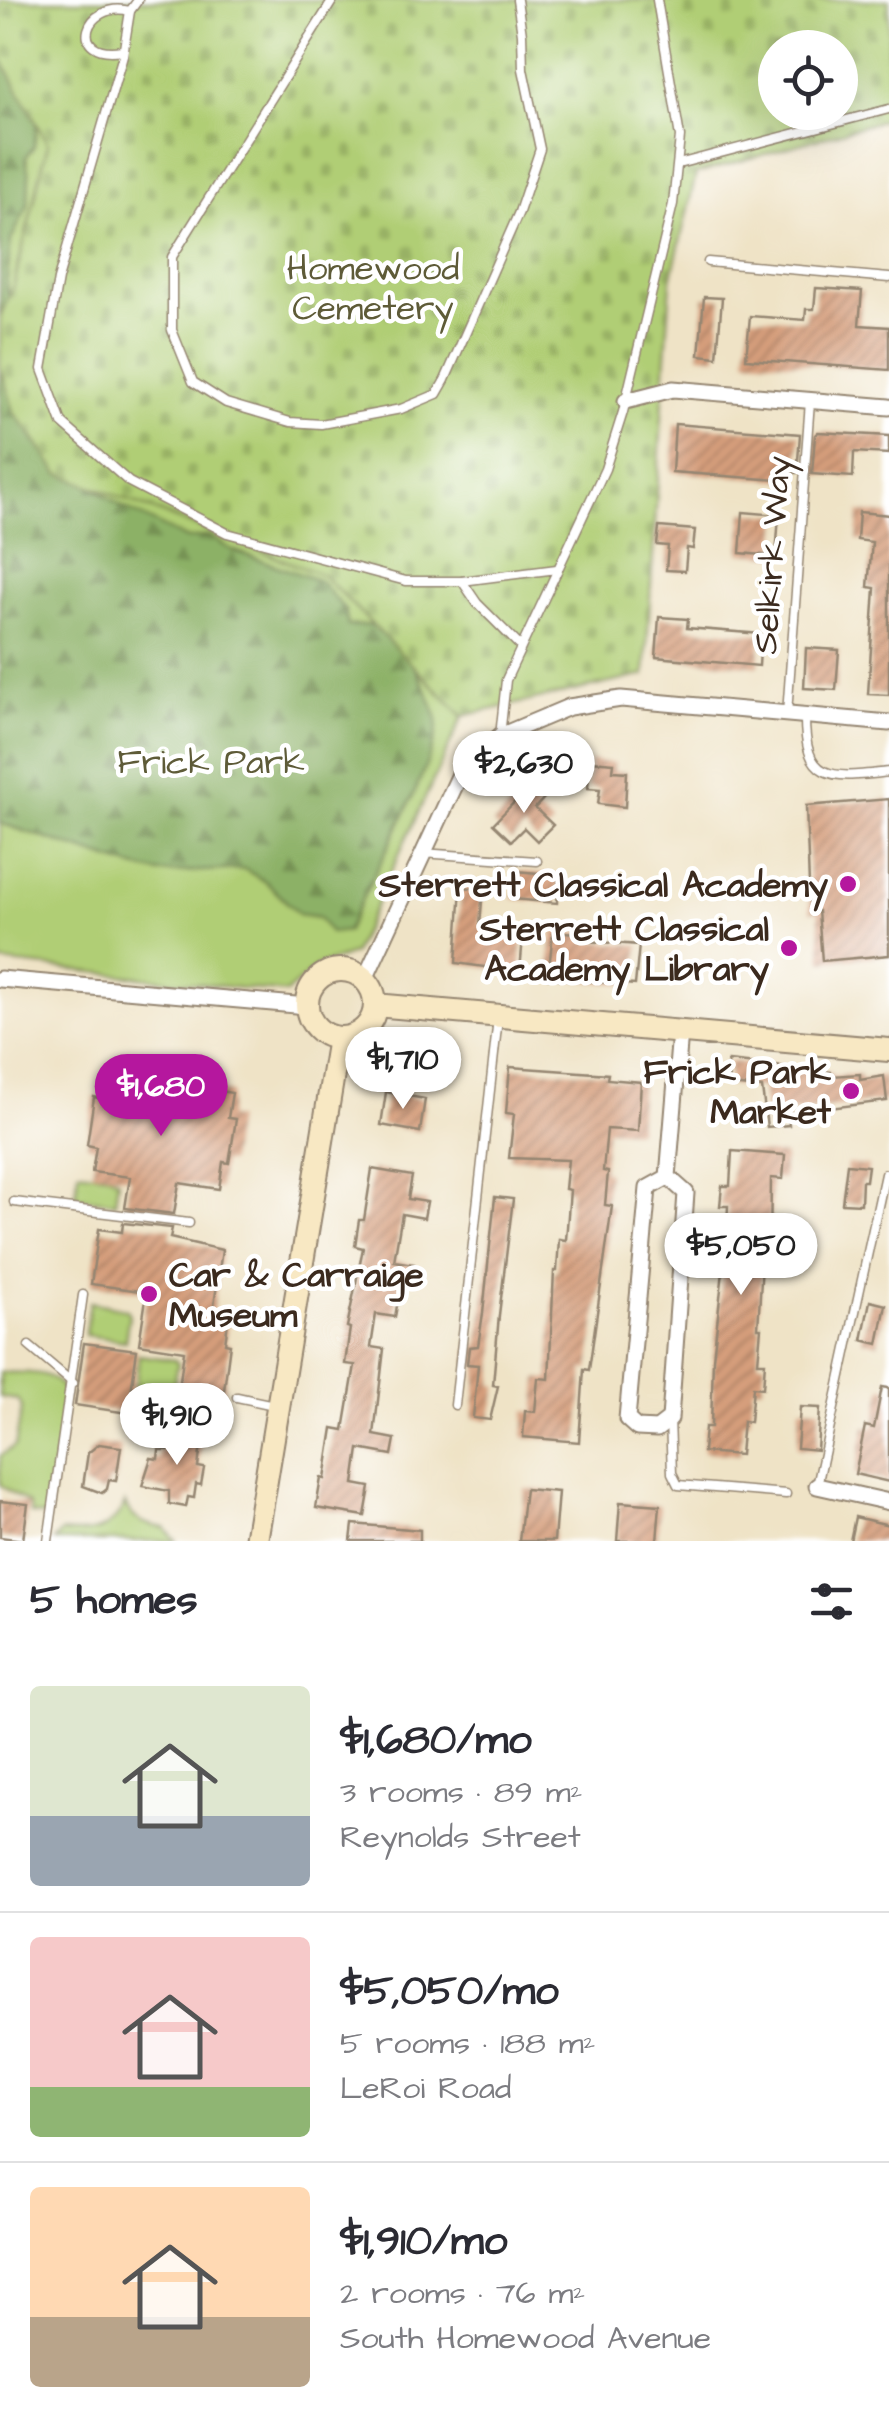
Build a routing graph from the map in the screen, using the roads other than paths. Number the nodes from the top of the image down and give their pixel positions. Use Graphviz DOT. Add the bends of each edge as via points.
graph roads {
  1 [pos="138,0"];
  2 [pos="333,0"];
  3 [pos="517,0"];
  4 [pos="658,0"];
  5 [pos="130,12"];
  6 [pos="122,50"];
  7 [pos="889,109"];
  8 [pos="678,164"];
  9 [pos="708,262"];
  10 [pos="889,278"];
  11 [pos="626,400"];
  12 [pos="810,401"];
  13 [pos="889,407"];
  14 [pos="557,568"];
  15 [pos="462,581"];
  16 [pos="520,646"];
  17 [pos="787,714"];
  18 [pos="805,716"];
  19 [pos="889,723"];
  20 [pos="500,736"];
  21 [pos="889,772"];
  22 [pos="422,853"];
  23 [pos="537,861"];
  24 [pos="0,978"];
  25 [pos="366,980"];
  26 [pos="376,1005"];
  27 [pos="306,1006"];
  28 [pos="498,1018"];
  29 [pos="680,1032"];
  30 [pos="338,1038"];
  31 [pos="889,1050"];
  32 [pos="886,1174"];
  33 [pos="668,1177"];
  34 [pos="14,1202"];
  35 [pos="189,1223"];
  36 [pos="82,1295"];
  37 [pos="28,1346"];
  38 [pos="72,1383"];
  39 [pos="237,1396"];
  40 [pos="455,1405"];
  41 [pos="278,1406"];
  42 [pos="670,1419"];
  43 [pos="817,1486"];
  44 [pos="786,1494"];
  45 [pos="889,1502"];
  46 [pos="48,1541"];
  47 [pos="256,1541"];
  1 -- 5 [label="lane"];
  2 -- 3 [label="lane" via="172,257 172,330 193,382 226,403 290,422 321,424 400,410 437,394 445,380 520,212 540,149 522,69"];
  4 -- 8 [label="lane" via="680,136"];
  5 -- 6 [label="lane"];
  5 -- 6 [label="lane" via="105,4 87,22 96,47"];
  6 -- 15 [label="lane" via="58,278 42,368 62,423 129,482 227,532 406,582"];
  7 -- 8 [label="lane"];
  8 -- 11 [label="lane"];
  9 -- 10 [label="lane"];
  11 -- 12 [label="street" via="673,389"];
  11 -- 14 [label="lane" via="605,469"];
  12 -- 13 [label="street"];
  12 -- 17 [label="lane, Selkirk Way"];
  14 -- 15 [label="lane"];
  14 -- 16 [label="lane"];
  15 -- 16 [label="lane"];
  16 -- 20 [label="lane" via="506,680"];
  17 -- 18 [label="street"];
  17 -- 20 [label="street" via="620,700 569,708"];
  18 -- 19 [label="street"];
  18 -- 21 [label="lane" via="804,746 815,765 836,778"];
  20 -- 22 [label="street" via="462,770"];
  22 -- 23 [label="lane"];
  22 -- 25 [label="street"];
  24 -- 27 [label="street"];
  25 -- 26 [label="street"];
  25 -- 27 [label="street" via="353,971 328,972 312,984"];
  26 -- 28 [label="street"];
  26 -- 30 [label="street" via="366,1027"];
  27 -- 30 [label="street" via="312,1023"];
  28 -- 29 [label="street"];
  28 -- 40 [label="lane"];
  29 -- 31 [label="street"];
  29 -- 33 [label="street"];
  30 -- 41 [label="street"];
  32 -- 43 [label="lane"];
  33 -- 42 [label="street" via="686,1193"];
  33 -- 42 [label="street" via="648,1188 627,1419 637,1428 657,1429"];
  34 -- 35 [label="lane"];
  36 -- 38 [label="lane"];
  37 -- 38 [label="lane"];
  38 -- 46 [label="lane"];
  39 -- 41 [label="lane"];
  41 -- 47 [label="street"];
  42 -- 44 [label="lane" via="678,1485"];
  43 -- 45 [label="street"];
}
